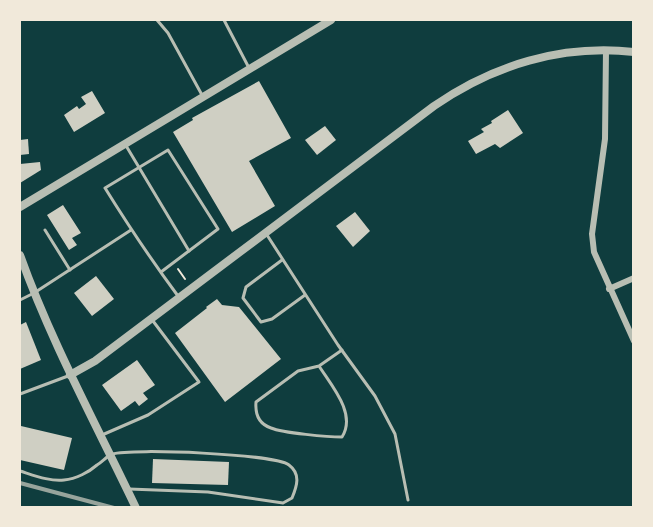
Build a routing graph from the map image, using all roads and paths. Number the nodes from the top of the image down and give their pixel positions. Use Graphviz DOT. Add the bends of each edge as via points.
graph roads {
  1 [pos="158,20"];
  2 [pos="224,20"];
  3 [pos="331,20"];
  4 [pos="606,50"];
  5 [pos="633,52"];
  6 [pos="249,69"];
  7 [pos="203,97"];
  8 [pos="124,144"];
  9 [pos="139,167"];
  10 [pos="20,207"];
  11 [pos="45,230"];
  12 [pos="131,230"];
  13 [pos="266,233"];
  14 [pos="189,251"];
  15 [pos="20,255"];
  16 [pos="282,260"];
  17 [pos="174,262"];
  18 [pos="70,270"];
  19 [pos="160,272"];
  20 [pos="633,278"];
  21 [pos="185,279"];
  22 [pos="609,289"];
  23 [pos="34,293"];
  24 [pos="305,295"];
  25 [pos="179,297"];
  26 [pos="20,300"];
  27 [pos="152,318"];
  28 [pos="633,341"];
  29 [pos="342,350"];
  30 [pos="319,366"];
  31 [pos="70,375"];
  32 [pos="20,394"];
  33 [pos="102,435"];
  34 [pos="111,454"];
  35 [pos="20,471"];
  36 [pos="127,489"];
  37 [pos="408,500"];
  38 [pos="136,507"];
  1 -- 7 [label="lane"];
  2 -- 6 [label="lane"];
  3 -- 6 [label="street"];
  4 -- 5 [label="street"];
  4 -- 13 [label="street" via="536,58 463,87"];
  4 -- 22 [label="street" via="605,139 592,234 594,252"];
  6 -- 7 [label="street"];
  7 -- 8 [label="street"];
  8 -- 9 [label="lane"];
  8 -- 10 [label="street"];
  9 -- 12 [label="lane" via="105,188"];
  9 -- 14 [label="lane"];
  9 -- 14 [label="lane" via="168,150 218,229"];
  11 -- 18 [label="lane"];
  12 -- 18 [label="lane"];
  12 -- 19 [label="lane"];
  13 -- 16 [label="lane"];
  13 -- 25 [label="street"];
  14 -- 17 [label="lane"];
  15 -- 23 [label="street"];
  16 -- 24 [label="lane"];
  16 -- 24 [label="lane" via="246,287 243,298 261,322 272,319"];
  17 -- 19 [label="lane"];
  17 -- 21 [label="path"];
  18 -- 23 [label="lane"];
  19 -- 25 [label="lane"];
  20 -- 22 [label="street"];
  22 -- 28 [label="street"];
  23 -- 26 [label="lane"];
  23 -- 31 [label="street"];
  24 -- 29 [label="lane"];
  25 -- 27 [label="street"];
  27 -- 31 [label="street"];
  27 -- 33 [label="lane" via="199,382 148,415"];
  29 -- 30 [label="lane"];
  29 -- 37 [label="lane" via="375,396 395,434"];
  30 -- 30 [label="lane" via="298,371 256,402 255,412 261,422 271,429 342,437 347,429 345,410"];
  31 -- 32 [label="lane"];
  31 -- 33 [label="street"];
  33 -- 34 [label="street"];
  34 -- 35 [label="lane" via="91,470 68,480"];
  34 -- 36 [label="street"];
  34 -- 36 [label="lane" via="153,451 237,455 285,463 297,478 292,498 283,503 208,492"];
  36 -- 38 [label="street"];
}
